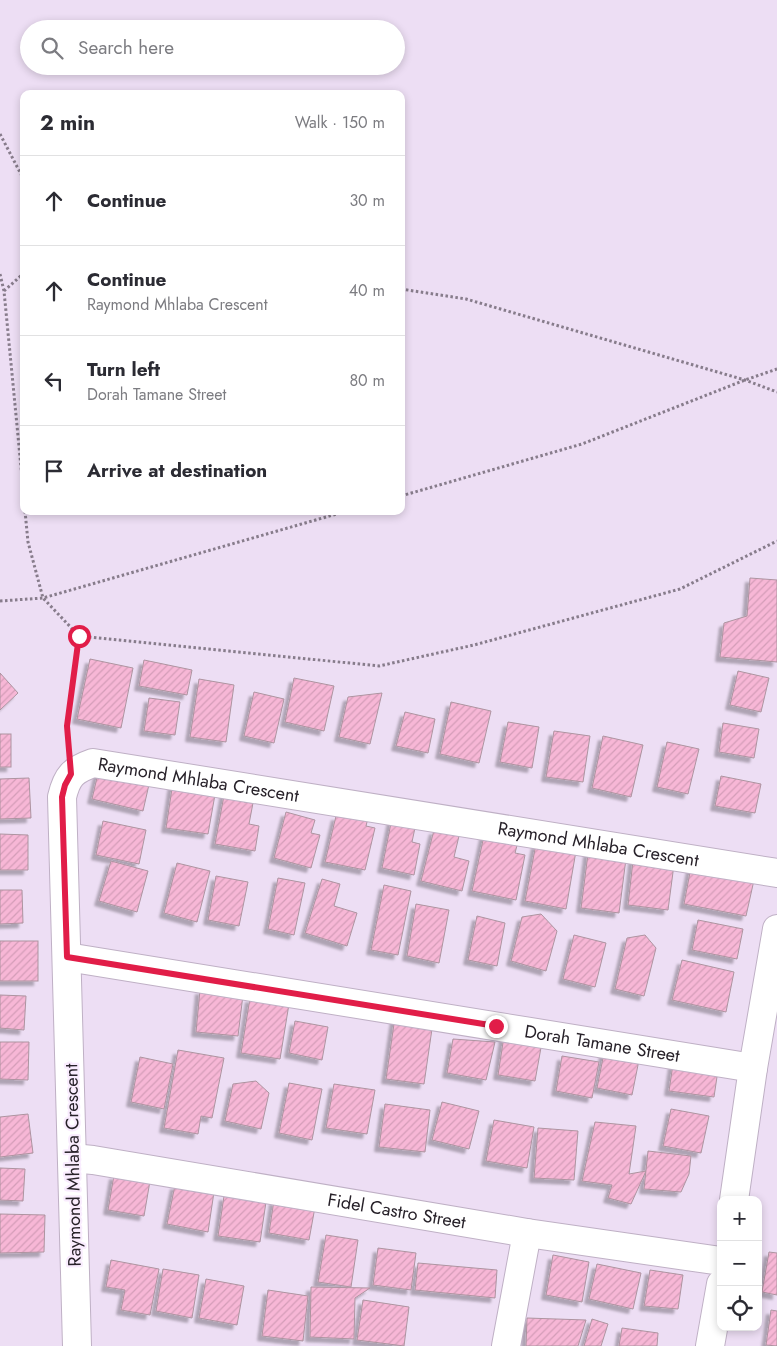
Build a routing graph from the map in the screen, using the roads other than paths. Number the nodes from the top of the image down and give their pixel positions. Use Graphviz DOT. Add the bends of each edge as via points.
graph roads {
  1 [pos="777,873"];
  2 [pos="777,929"];
  3 [pos="67,957"];
  4 [pos="753,1068"];
  5 [pos="72,1158"];
  6 [pos="735,1196"];
  7 [pos="527,1233"];
  8 [pos="717,1260"];
  9 [pos="721,1286"];
  10 [pos="77,1346"];
  11 [pos="506,1346"];
  12 [pos="710,1346"];
  1 -- 3 [label="street, Raymond Mhlaba Crescent" via="93,763 71,774 62,797"];
  2 -- 4 [label="street"];
  3 -- 4 [label="street, Dorah Tamane Street"];
  3 -- 5 [label="street, Raymond Mhlaba Crescent"];
  4 -- 6 [label="street"];
  5 -- 7 [label="street, Fidel Castro Street"];
  5 -- 10 [label="street, Raymond Mhlaba Crescent"];
  7 -- 8 [label="street, Fidel Castro Street"];
  7 -- 11 [label="street"];
  9 -- 12 [label="street"];
}
